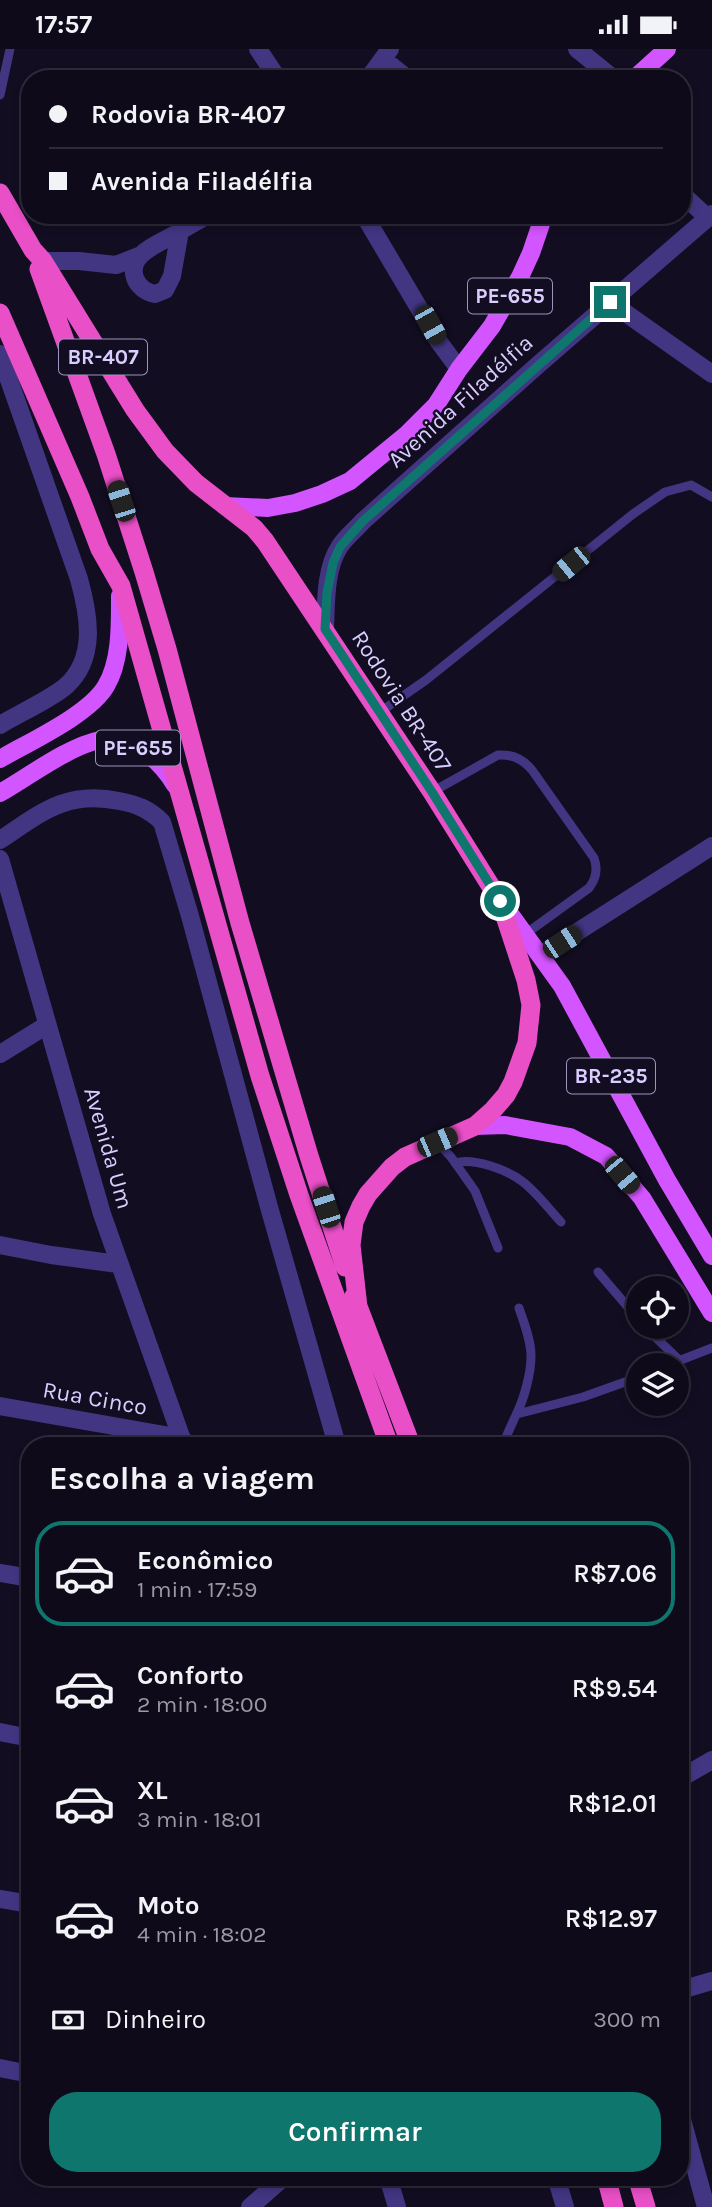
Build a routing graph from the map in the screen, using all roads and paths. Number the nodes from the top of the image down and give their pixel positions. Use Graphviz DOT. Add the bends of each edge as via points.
graph roads {
  1 [pos="10,49"];
  2 [pos="577,49"];
  3 [pos="667,49"];
  4 [pos="266,53"];
  5 [pos="386,54"];
  6 [pos="274,70"];
  7 [pos="374,70"];
  8 [pos="400,70"];
  9 [pos="603,70"];
  10 [pos="644,70"];
  11 [pos="0,95"];
  12 [pos="0,193"];
  13 [pos="691,201"];
  14 [pos="710,216"];
  15 [pos="192,224"];
  16 [pos="369,224"];
  17 [pos="541,224"];
  18 [pos="180,231"];
  19 [pos="38,256"];
  20 [pos="139,256"];
  21 [pos="610,302"];
  22 [pos="0,313"];
  23 [pos="0,355"];
  24 [pos="459,369"];
  25 [pos="712,374"];
  26 [pos="712,497"];
  27 [pos="225,506"];
  28 [pos="121,586"];
  29 [pos="325,629"];
  30 [pos="380,712"];
  31 [pos="0,725"];
  32 [pos="0,759"];
  33 [pos="432,792"];
  34 [pos="0,793"];
  35 [pos="183,801"];
  36 [pos="0,840"];
  37 [pos="712,846"];
  38 [pos="0,859"];
  39 [pos="500,901"];
  40 [pos="214,909"];
  41 [pos="191,916"];
  42 [pos="524,935"];
  43 [pos="541,955"];
  44 [pos="47,1025"];
  45 [pos="0,1054"];
  46 [pos="475,1126"];
  47 [pos="437,1142"];
  48 [pos="455,1163"];
  49 [pos="561,1223"];
  50 [pos="0,1245"];
  51 [pos="498,1248"];
  52 [pos="712,1256"];
  53 [pos="118,1264"];
  54 [pos="598,1272"];
  55 [pos="626,1305"];
  56 [pos="358,1307"];
  57 [pos="519,1308"];
  58 [pos="712,1313"];
  59 [pos="657,1339"];
  60 [pos="712,1348"];
  61 [pos="672,1353"];
  62 [pos="689,1356"];
  63 [pos="626,1382"];
  64 [pos="0,1406"];
  65 [pos="517,1414"];
  66 [pos="158,1437"];
  67 [pos="181,1437"];
  68 [pos="335,1437"];
  69 [pos="386,1437"];
  70 [pos="408,1437"];
  71 [pos="506,1437"];
  72 [pos="0,1573"];
  73 [pos="21,1576"];
  74 [pos="0,1732"];
  75 [pos="21,1736"];
  76 [pos="712,1760"];
  77 [pos="689,1773"];
  78 [pos="0,1899"];
  79 [pos="21,1902"];
  80 [pos="712,1981"];
  81 [pos="689,1988"];
  82 [pos="0,2069"];
  83 [pos="21,2072"];
  84 [pos="689,2153"];
  85 [pos="274,2186"];
  86 [pos="391,2186"];
  87 [pos="559,2186"];
  88 [pos="609,2186"];
  89 [pos="640,2186"];
  90 [pos="250,2207"];
  91 [pos="397,2207"];
  92 [pos="565,2207"];
  93 [pos="614,2207"];
  94 [pos="646,2207"];
  95 [pos="706,2207"];
  1 -- 11 [label="lane"];
  2 -- 9 [label="street"];
  3 -- 10 [label="main road"];
  4 -- 6 [label="street"];
  5 -- 7 [label="street"];
  5 -- 8 [label="street"];
  12 -- 19 [label="highway, BR-407"];
  13 -- 14 [label="street"];
  14 -- 21 [label="street, Avenida Filadélfia"];
  15 -- 18 [label="street"];
  16 -- 24 [label="street"];
  17 -- 24 [label="main road, PE-655" via="506,303"];
  18 -- 20 [label="street"];
  18 -- 20 [label="street" via="165,290 155,294 136,283 134,269"];
  19 -- 20 [label="street" via="116,265"];
  19 -- 27 [label="highway, BR-407" via="164,451"];
  19 -- 56 [label="highway" via="144,572 240,923"];
  21 -- 25 [label="street"];
  21 -- 29 [label="street, Avenida Filadélfia" via="373,511 340,547 330,579"];
  22 -- 28 [label="highway, BR-407" via="100,549"];
  23 -- 31 [label="street" via="79,579 88,624 83,665 66,687"];
  24 -- 27 [label="main road, PE-655" via="424,418 349,481 295,503 268,508"];
  26 -- 30 [label="lane" via="691,485 665,492"];
  27 -- 29 [label="highway, Rodovia BR-407 / BR-407" via="254,528"];
  28 -- 32 [label="main road, PE-655" via="118,643 107,685 83,710"];
  28 -- 35 [label="highway, BR-407"];
  29 -- 30 [label="highway, Rodovia BR-407 / BR-407"];
  30 -- 33 [label="highway, Rodovia BR-407 / BR-407"];
  33 -- 39 [label="highway, Rodovia BR-407 / BR-407"];
  33 -- 42 [label="lane" via="498,755 520,759 532,769 594,858 596,875 589,888"];
  34 -- 35 [label="main road, PE-655" via="71,751 112,739 153,758"];
  35 -- 40 [label="highway, BR-407"];
  36 -- 41 [label="street" via="71,799 111,799 144,807 162,822"];
  37 -- 43 [label="street"];
  38 -- 44 [label="street, Avenida Um"];
  39 -- 42 [label="main road, BR-235 / BR-235"];
  39 -- 46 [label="highway, Rodovia BR-407" via="526,980 530,1028 506,1095"];
  40 -- 41 [label="street"];
  40 -- 69 [label="highway, BR-407" via="276,1124"];
  41 -- 68 [label="street"];
  42 -- 43 [label="main road, BR-235 / BR-235"];
  43 -- 52 [label="main road, BR-235 / BR-235"];
  44 -- 45 [label="street"];
  44 -- 53 [label="street, Avenida Um"];
  46 -- 47 [label="highway"];
  46 -- 58 [label="main road" via="542,1130 570,1137 606,1156 642,1198"];
  47 -- 48 [label="lane"];
  47 -- 56 [label="highway" via="392,1167 361,1206 351,1245"];
  48 -- 49 [label="lane" via="481,1163 522,1181"];
  48 -- 51 [label="lane" via="475,1191"];
  50 -- 53 [label="street"];
  53 -- 67 [label="street, Avenida Um"];
  54 -- 55 [label="lane"];
  56 -- 70 [label="highway"];
  57 -- 65 [label="lane" via="531,1356"];
  59 -- 61 [label="lane"];
  60 -- 62 [label="lane"];
  63 -- 65 [label="lane"];
  64 -- 66 [label="street, Rua Cinco"];
  65 -- 71 [label="lane"];
  72 -- 73 [label="street"];
  74 -- 75 [label="street"];
  76 -- 77 [label="street"];
  78 -- 79 [label="street"];
  80 -- 81 [label="street"];
  82 -- 83 [label="street"];
  84 -- 95 [label="street"];
  85 -- 90 [label="street"];
  86 -- 91 [label="street"];
  87 -- 92 [label="street"];
  88 -- 93 [label="highway"];
  89 -- 94 [label="highway"];
}
